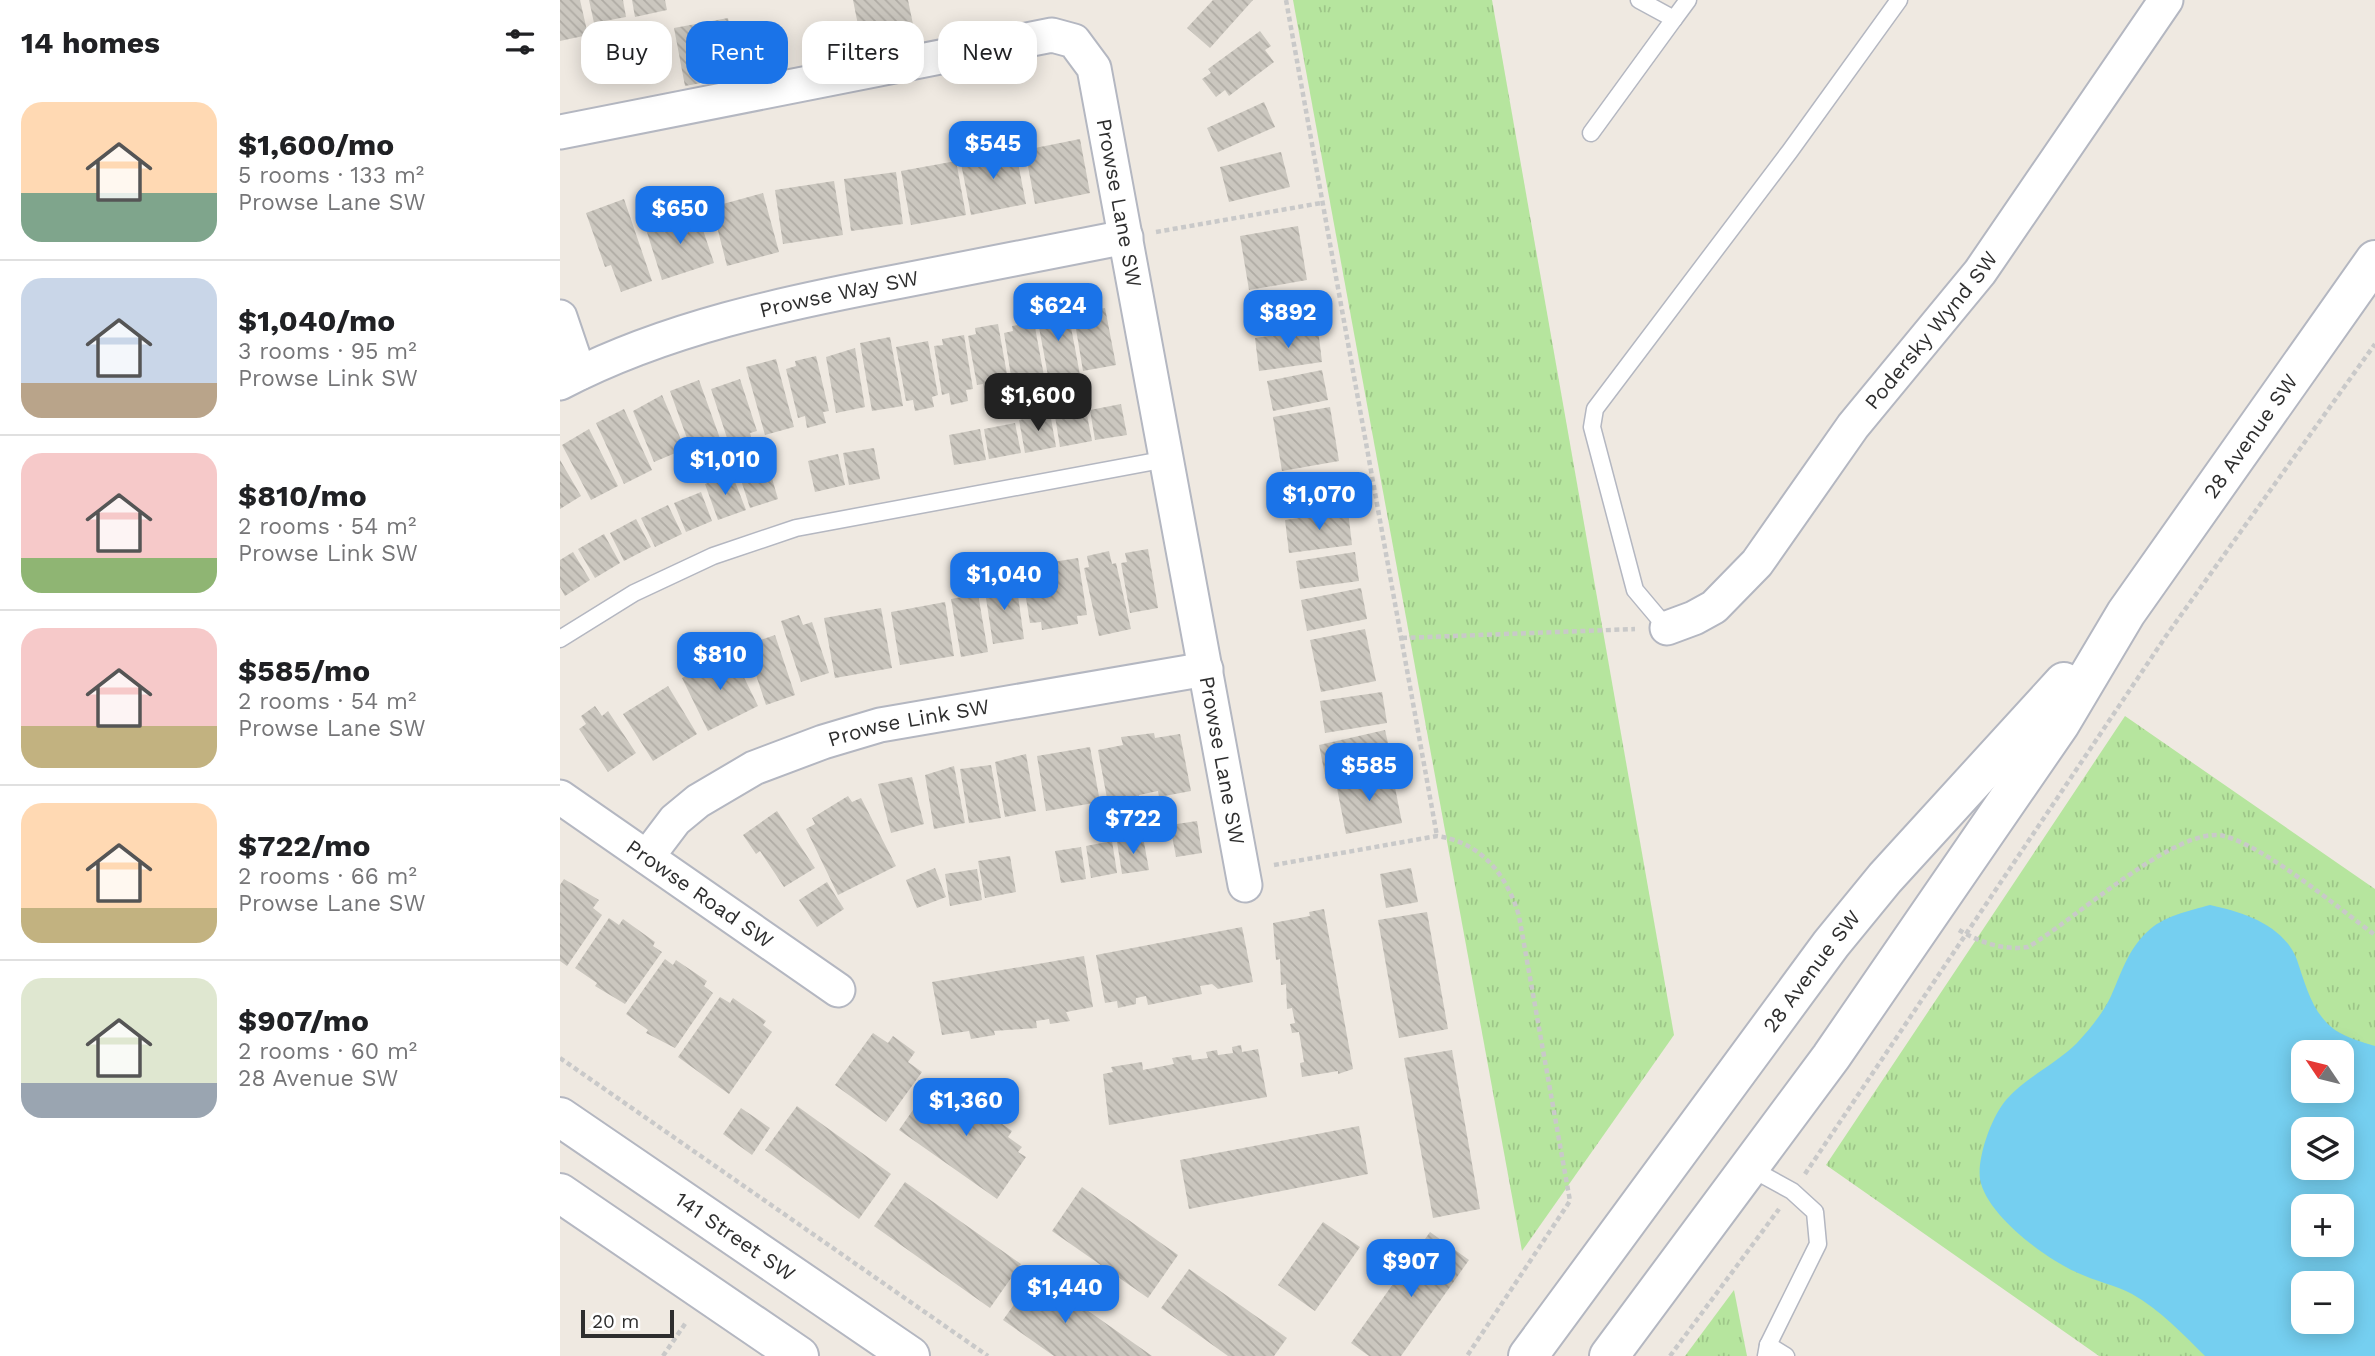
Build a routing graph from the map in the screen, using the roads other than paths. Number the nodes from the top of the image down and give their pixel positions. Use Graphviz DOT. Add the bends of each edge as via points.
graph roads {
  1 [pos="1639,0"];
  2 [pos="1688,0"];
  3 [pos="1899,0"];
  4 [pos="2166,0"];
  5 [pos="1674,19"];
  6 [pos="560,132"];
  7 [pos="1591,133"];
  8 [pos="1126,237"];
  9 [pos="2375,260"];
  10 [pos="560,317"];
  11 [pos="570,378"];
  12 [pos="1167,458"];
  13 [pos="2126,612"];
  14 [pos="1667,628"];
  15 [pos="560,639"];
  16 [pos="1206,669"];
  17 [pos="560,797"];
  18 [pos="647,857"];
  19 [pos="1244,878"];
  20 [pos="838,990"];
  21 [pos="560,1117"];
  22 [pos="1750,1168"];
  23 [pos="560,1194"];
  24 [pos="1767,1350"];
  25 [pos="799,1356"];
  26 [pos="910,1356"];
  27 [pos="1528,1356"];
  28 [pos="1609,1356"];
  29 [pos="1786,1356"];
  1 -- 5 [label="lane"];
  2 -- 5 [label="lane"];
  3 -- 14 [label="lane" via="1595,410 1592,427 1635,590"];
  4 -- 14 [label="street, Podersky Wynd SW" via="1980,272 1859,418 1757,563 1714,607"];
  5 -- 7 [label="lane"];
  6 -- 8 [label="street, Prowse Lane SW" via="1052,35 1074,41 1094,68"];
  8 -- 11 [label="street, Prowse Way SW" via="750,313 652,344"];
  8 -- 12 [label="street, Prowse Lane SW"];
  9 -- 13 [label="main road, 28 Avenue SW"];
  10 -- 11 [label="street"];
  12 -- 15 [label="lane" via="796,528 713,556 634,593"];
  12 -- 16 [label="street, Prowse Lane SW"];
  13 -- 22 [label="main road, 28 Avenue SW" via="2052,735"];
  13 -- 27 [label="main road, 28 Avenue SW" via="1831,944"];
  16 -- 18 [label="street, Prowse Link SW" via="880,725 823,742 754,768 698,801 675,820"];
  16 -- 19 [label="street, Prowse Lane SW"];
  17 -- 18 [label="street, Prowse Road SW"];
  18 -- 20 [label="street, Prowse Road SW"];
  21 -- 26 [label="main road, 141 Street SW"];
  22 -- 24 [label="lane" via="1792,1191 1815,1212 1818,1244"];
  22 -- 28 [label="main road, 28 Avenue SW"];
  23 -- 25 [label="main road"];
  24 -- 29 [label="lane"];
}
